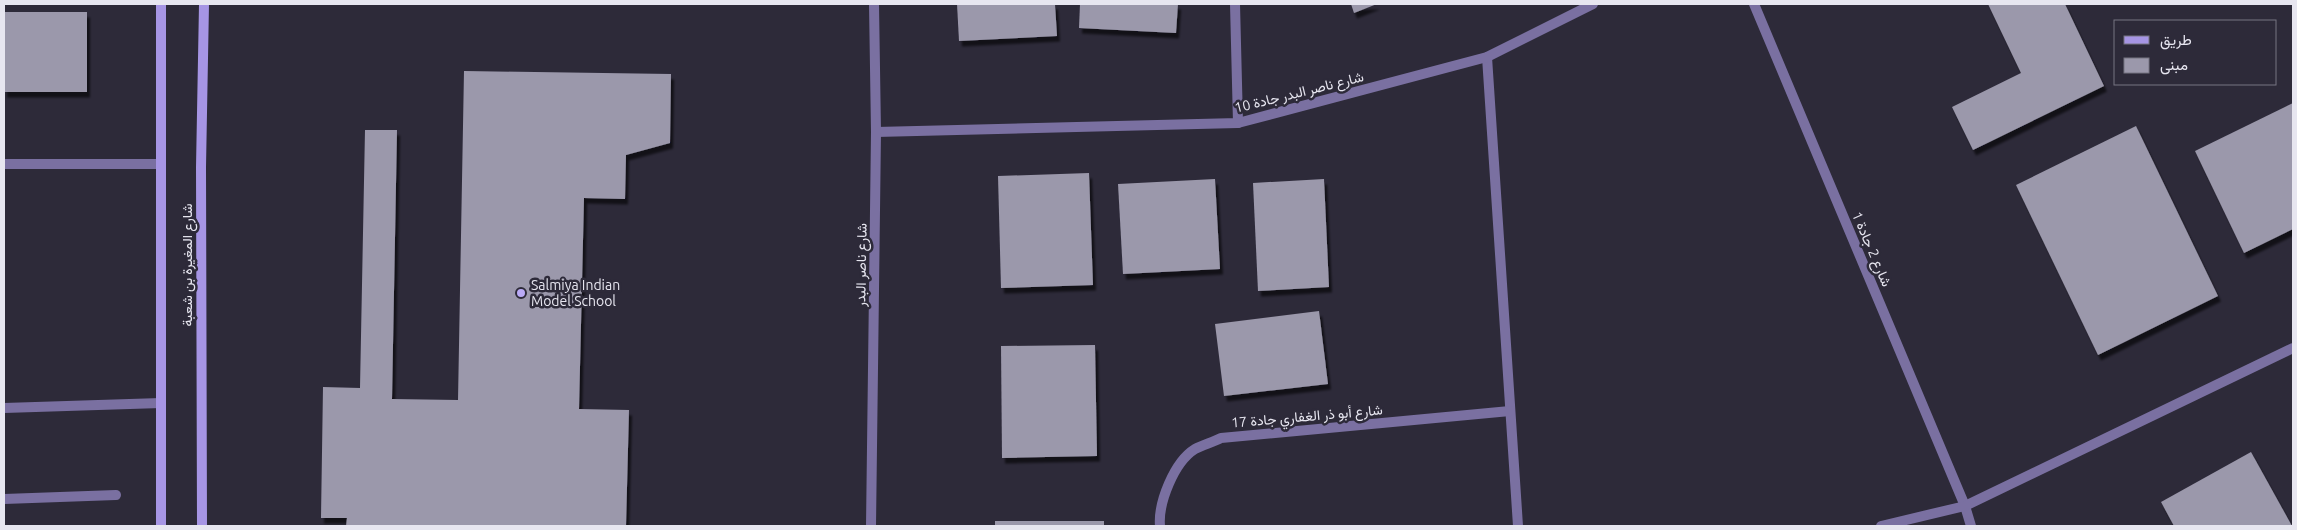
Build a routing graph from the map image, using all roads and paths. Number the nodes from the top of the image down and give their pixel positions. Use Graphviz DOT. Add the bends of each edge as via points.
graph roads {
  1 [pos="161,4"];
  2 [pos="204,4"];
  3 [pos="874,4"];
  4 [pos="1235,4"];
  5 [pos="1593,4"];
  6 [pos="1754,4"];
  7 [pos="1487,57"];
  8 [pos="1238,123"];
  9 [pos="876,132"];
  10 [pos="4,164"];
  11 [pos="160,164"];
  12 [pos="2293,348"];
  13 [pos="161,404"];
  14 [pos="4,408"];
  15 [pos="1510,411"];
  16 [pos="116,495"];
  17 [pos="4,499"];
  18 [pos="1965,506"];
  19 [pos="160,526"];
  20 [pos="202,526"];
  21 [pos="871,526"];
  22 [pos="1160,526"];
  23 [pos="1518,526"];
  24 [pos="1881,526"];
  25 [pos="1971,526"];
  1 -- 11 [label="main road, شارع المغيرة بن شعبة"];
  2 -- 20 [label="main road, شارع المغيرة بن شعبة"];
  3 -- 9 [label="street, شارع ناصر البدر"];
  4 -- 8 [label="street"];
  5 -- 7 [label="street, شارع ناصر البدر جادة 10"];
  6 -- 18 [label="street, شارع 2 جادة 1"];
  7 -- 8 [label="street, شارع ناصر البدر جادة 10"];
  7 -- 15 [label="street"];
  8 -- 9 [label="street, شارع ناصر البدر جادة 10"];
  9 -- 21 [label="street, شارع ناصر البدر"];
  10 -- 11 [label="street"];
  11 -- 13 [label="main road, شارع المغيرة بن شعبة"];
  12 -- 18 [label="street"];
  13 -- 14 [label="street"];
  13 -- 19 [label="main road, شارع المغيرة بن شعبة"];
  15 -- 22 [label="street, شارع أبو ذر الغفاري جادة 17" via="1221,438 1194,450 1177,469 1162,497"];
  15 -- 23 [label="street"];
  16 -- 17 [label="street"];
  18 -- 24 [label="street"];
  18 -- 25 [label="street, شارع 2 جادة 1"];
}
